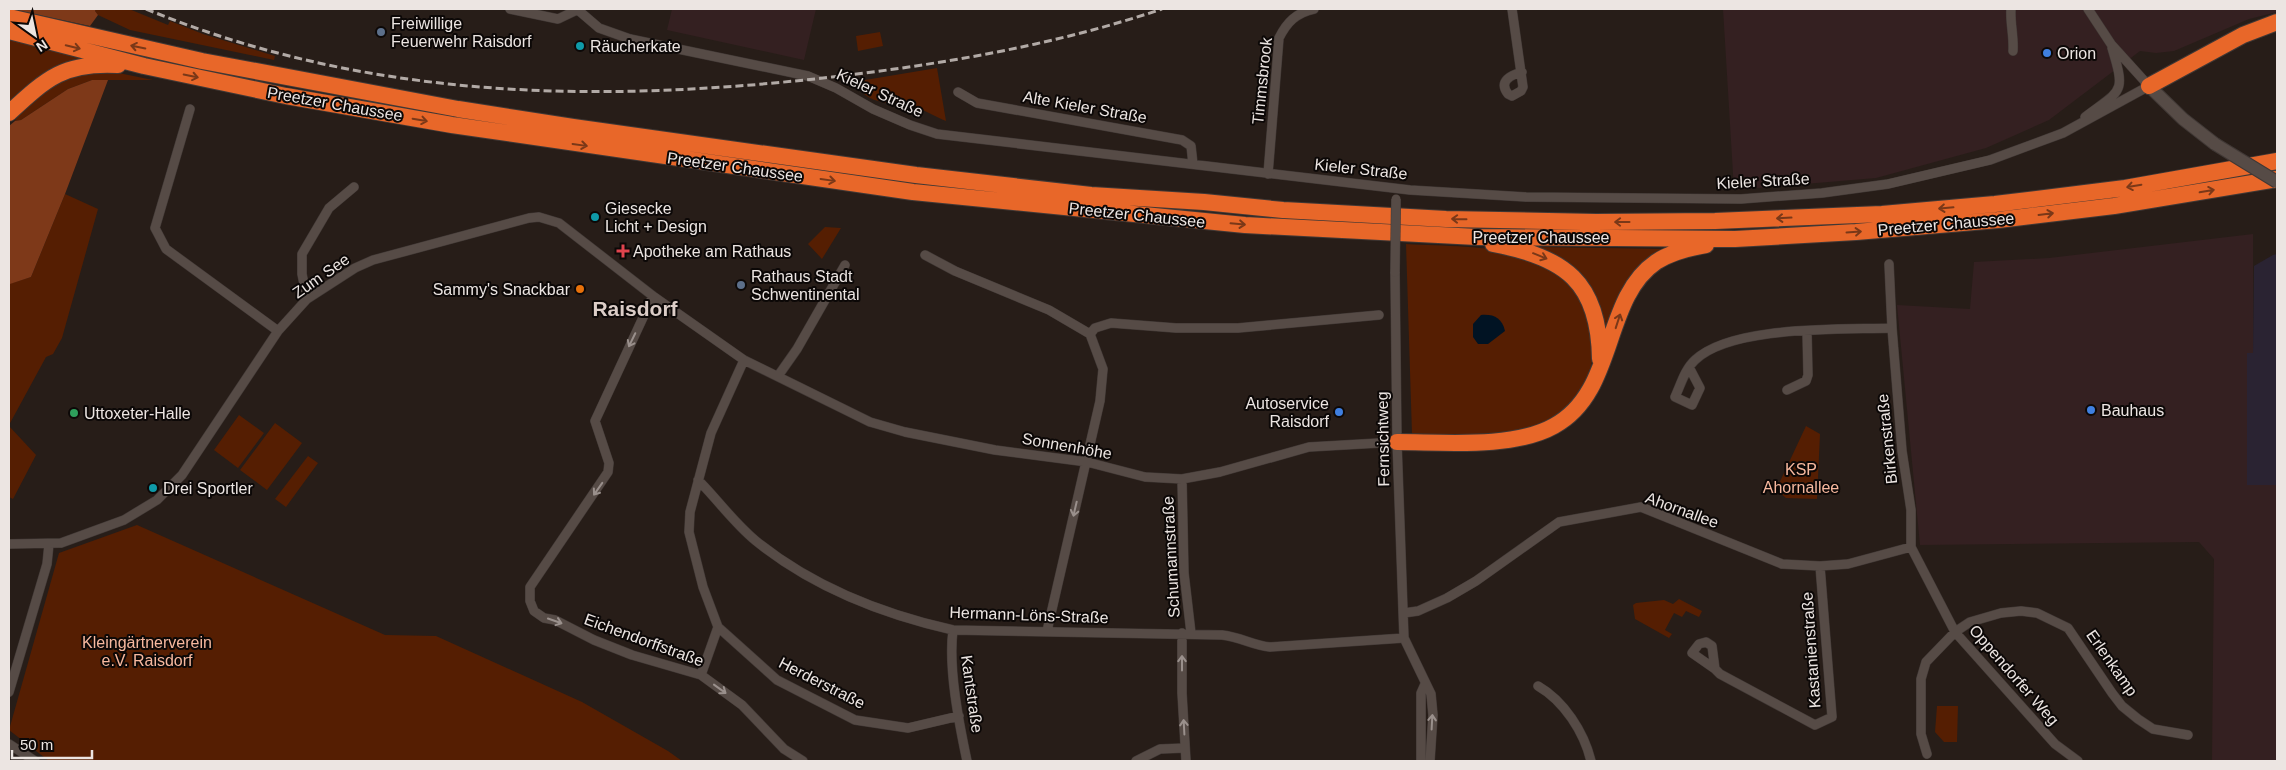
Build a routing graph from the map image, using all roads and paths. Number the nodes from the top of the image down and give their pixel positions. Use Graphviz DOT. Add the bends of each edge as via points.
graph roads {
  1 [pos="510,9"];
  2 [pos="578,9"];
  3 [pos="1314,9"];
  4 [pos="1512,9"];
  5 [pos="2011,9"];
  6 [pos="2088,9"];
  7 [pos="9,17"];
  8 [pos="2277,22"];
  9 [pos="9,31"];
  10 [pos="2110,44"];
  11 [pos="2013,50"];
  12 [pos="144,66"];
  13 [pos="1522,72"];
  14 [pos="2149,86"];
  15 [pos="958,92"];
  16 [pos="190,109"];
  17 [pos="9,113"];
  18 [pos="2063,134"];
  19 [pos="2274,161"];
  20 [pos="1193,164"];
  21 [pos="1268,174"];
  22 [pos="2277,179"];
  23 [pos="2277,182"];
  24 [pos="354,187"];
  25 [pos="1396,188"];
  26 [pos="1477,237"];
  27 [pos="1735,239"];
  28 [pos="926,255"];
  29 [pos="1889,264"];
  30 [pos="845,265"];
  31 [pos="654,296"];
  32 [pos="307,299"];
  33 [pos="1379,314"];
  34 [pos="1892,328"];
  35 [pos="278,331"];
  36 [pos="1807,332"];
  37 [pos="1090,334"];
  38 [pos="744,360"];
  39 [pos="1600,366"];
  40 [pos="1689,367"];
  41 [pos="778,376"];
  42 [pos="1786,390"];
  43 [pos="1397,442"];
  44 [pos="1087,462"];
  45 [pos="1182,479"];
  46 [pos="698,480"];
  47 [pos="9,544"];
  48 [pos="49,544"];
  49 [pos="1911,547"];
  50 [pos="1820,566"];
  51 [pos="1404,613"];
  52 [pos="718,627"];
  53 [pos="953,630"];
  54 [pos="1046,631"];
  55 [pos="1956,632"];
  56 [pos="1187,633"];
  57 [pos="1404,638"];
  58 [pos="1714,668"];
  59 [pos="701,675"];
  60 [pos="1425,684"];
  61 [pos="1538,686"];
  62 [pos="9,692"];
  63 [pos="958,716"];
  64 [pos="2188,735"];
  65 [pos="9,744"];
  66 [pos="1185,748"];
  67 [pos="1927,754"];
  68 [pos="35,761"];
  69 [pos="803,761"];
  70 [pos="967,761"];
  71 [pos="1136,761"];
  72 [pos="1186,761"];
  73 [pos="1421,761"];
  74 [pos="1430,761"];
  75 [pos="1590,761"];
  76 [pos="2078,761"];
  1 -- 2 [label="street" via="558,19"];
  2 -- 20 [label="street, Kieler Straße" via="599,28 630,39 808,76 873,109 937,134"];
  3 -- 21 [label="street, Timmsbrook" via="1296,15 1279,38"];
  4 -- 13 [label="street"];
  5 -- 11 [label="street"];
  6 -- 10 [label="street"];
  19 -- 7 [label="highway, Preetzer Chaussee, one-way" via="2116,189 1882,214 1596,222 1446,219 1282,210 916,175 573,127 202,61"];
  8 -- 14 [label="highway" via="2243,35"];
  9 -- 12 [label="highway, Preetzer Chaussee, one-way"];
  10 -- 14 [label="street"];
  10 -- 18 [label="street" via="2120,81 2117,93"];
  12 -- 17 [label="highway" via="85,64 69,69 50,79"];
  12 -- 26 [label="highway, Preetzer Chaussee, one-way" via="286,96 452,125 913,192 1226,223"];
  14 -- 18 [label="street, Kieler Straße"];
  14 -- 23 [label="street, bridge" via="2215,144"];
  15 -- 20 [label="street, Alte Kieler Straße" via="977,103 1182,140 1190,146"];
  16 -- 35 [label="street" via="155,228 166,249"];
  18 -- 25 [label="street, Kieler Straße" via="1965,167 1888,184 1822,193 1741,199 1599,198 1526,197"];
  20 -- 21 [label="street, Kieler Straße"];
  21 -- 25 [label="street, Kieler Straße"];
  27 -- 22 [label="highway, Preetzer Chaussee, one-way" via="1998,220 2114,206"];
  24 -- 32 [label="street" via="329,208 302,254"];
  25 -- 43 [label="street, Fernsichtweg, bridge"];
  26 -- 27 [label="highway, Preetzer Chaussee"];
  26 -- 39 [label="highway, one-way" via="1490,244 1528,251 1550,260 1572,275 1587,295 1596,315"];
  39 -- 27 [label="highway, one-way" via="1626,298 1648,268 1679,251"];
  28 -- 37 [label="street" via="963,275 1049,310"];
  29 -- 34 [label="street, Birkenstraße"];
  30 -- 41 [label="street"];
  31 -- 32 [label="street, Zum See" via="559,223 539,217 373,260"];
  31 -- 38 [label="street, Zum See"];
  31 -- 59 [label="street, Eichendorffstraße, one-way" via="595,421 608,472 530,587 530,601 534,611 544,618 555,620 594,640"];
  32 -- 35 [label="street, Zum See"];
  33 -- 37 [label="street" via="1238,328 1111,323 1096,328"];
  34 -- 36 [label="street"];
  34 -- 49 [label="street, Birkenstraße" via="1902,451 1911,510"];
  35 -- 48 [label="street, Zum See" via="201,449 171,488 124,520 70,540"];
  36 -- 40 [label="street" via="1752,335 1730,342 1697,359"];
  36 -- 42 [label="street" via="1806,381"];
  37 -- 44 [label="street" via="1103,370 1103,380"];
  38 -- 41 [label="street, Sonnenhöhe"];
  38 -- 46 [label="street" via="711,433"];
  39 -- 43 [label="highway" via="1593,384 1576,409 1555,426 1538,433 1502,441"];
  41 -- 44 [label="street, Sonnenhöhe" via="870,422 905,432 995,450"];
  43 -- 45 [label="street, Sonnenhöhe" via="1310,447"];
  43 -- 51 [label="street, Fernsichtweg"];
  44 -- 45 [label="street, Sonnenhöhe" via="1145,477"];
  44 -- 54 [label="street, one-way"];
  45 -- 56 [label="street, Schumannstraße"];
  46 -- 52 [label="street" via="689,532"];
  46 -- 53 [label="street, Hermann-Löns-Straße" via="755,540 822,585 904,618"];
  47 -- 48 [label="street, Zum See"];
  48 -- 62 [label="street" via="47,564"];
  49 -- 50 [label="street, Ahornallee" via="1848,564"];
  49 -- 55 [label="street, Oppendorfer Weg"];
  50 -- 51 [label="street, Ahornallee" via="1782,564 1641,507 1558,522 1476,581 1418,611"];
  50 -- 58 [label="street, Kastanienstraße" via="1832,717 1815,725"];
  51 -- 57 [label="street, Fernsichtweg"];
  52 -- 59 [label="street"];
  52 -- 63 [label="street, Herderstraße" via="777,680 855,720 908,728"];
  53 -- 54 [label="street, Hermann-Löns-Straße"];
  53 -- 63 [label="street, Kantstraße" via="951,646"];
  54 -- 56 [label="street, Hermann-Löns-Straße"];
  55 -- 64 [label="street, Erlenkamp" via="1970,622 2014,611 2037,613 2054,620 2068,628 2122,706 2153,729"];
  55 -- 67 [label="street, Erlenkamp" via="1926,662 1921,679 1921,734"];
  55 -- 76 [label="street, Oppendorfer Weg" via="2055,744"];
  56 -- 57 [label="street, Hermann-Löns-Straße" via="1240,637 1256,645 1270,647"];
  66 -- 56 [label="street, one-way"];
  57 -- 60 [label="street, Fernsichtweg"];
  59 -- 69 [label="street, Eichendorffstraße, one-way" via="742,705 784,749"];
  60 -- 73 [label="street, Fernsichtweg" via="1421,693"];
  74 -- 60 [label="street, Fernsichtweg, one-way" via="1433,704"];
  61 -- 75 [label="street" via="1553,694 1577,727"];
  63 -- 70 [label="street, Kantstraße"];
  65 -- 68 [label="street"];
  66 -- 71 [label="street" via="1160,749"];
  66 -- 72 [label="street"];
}
